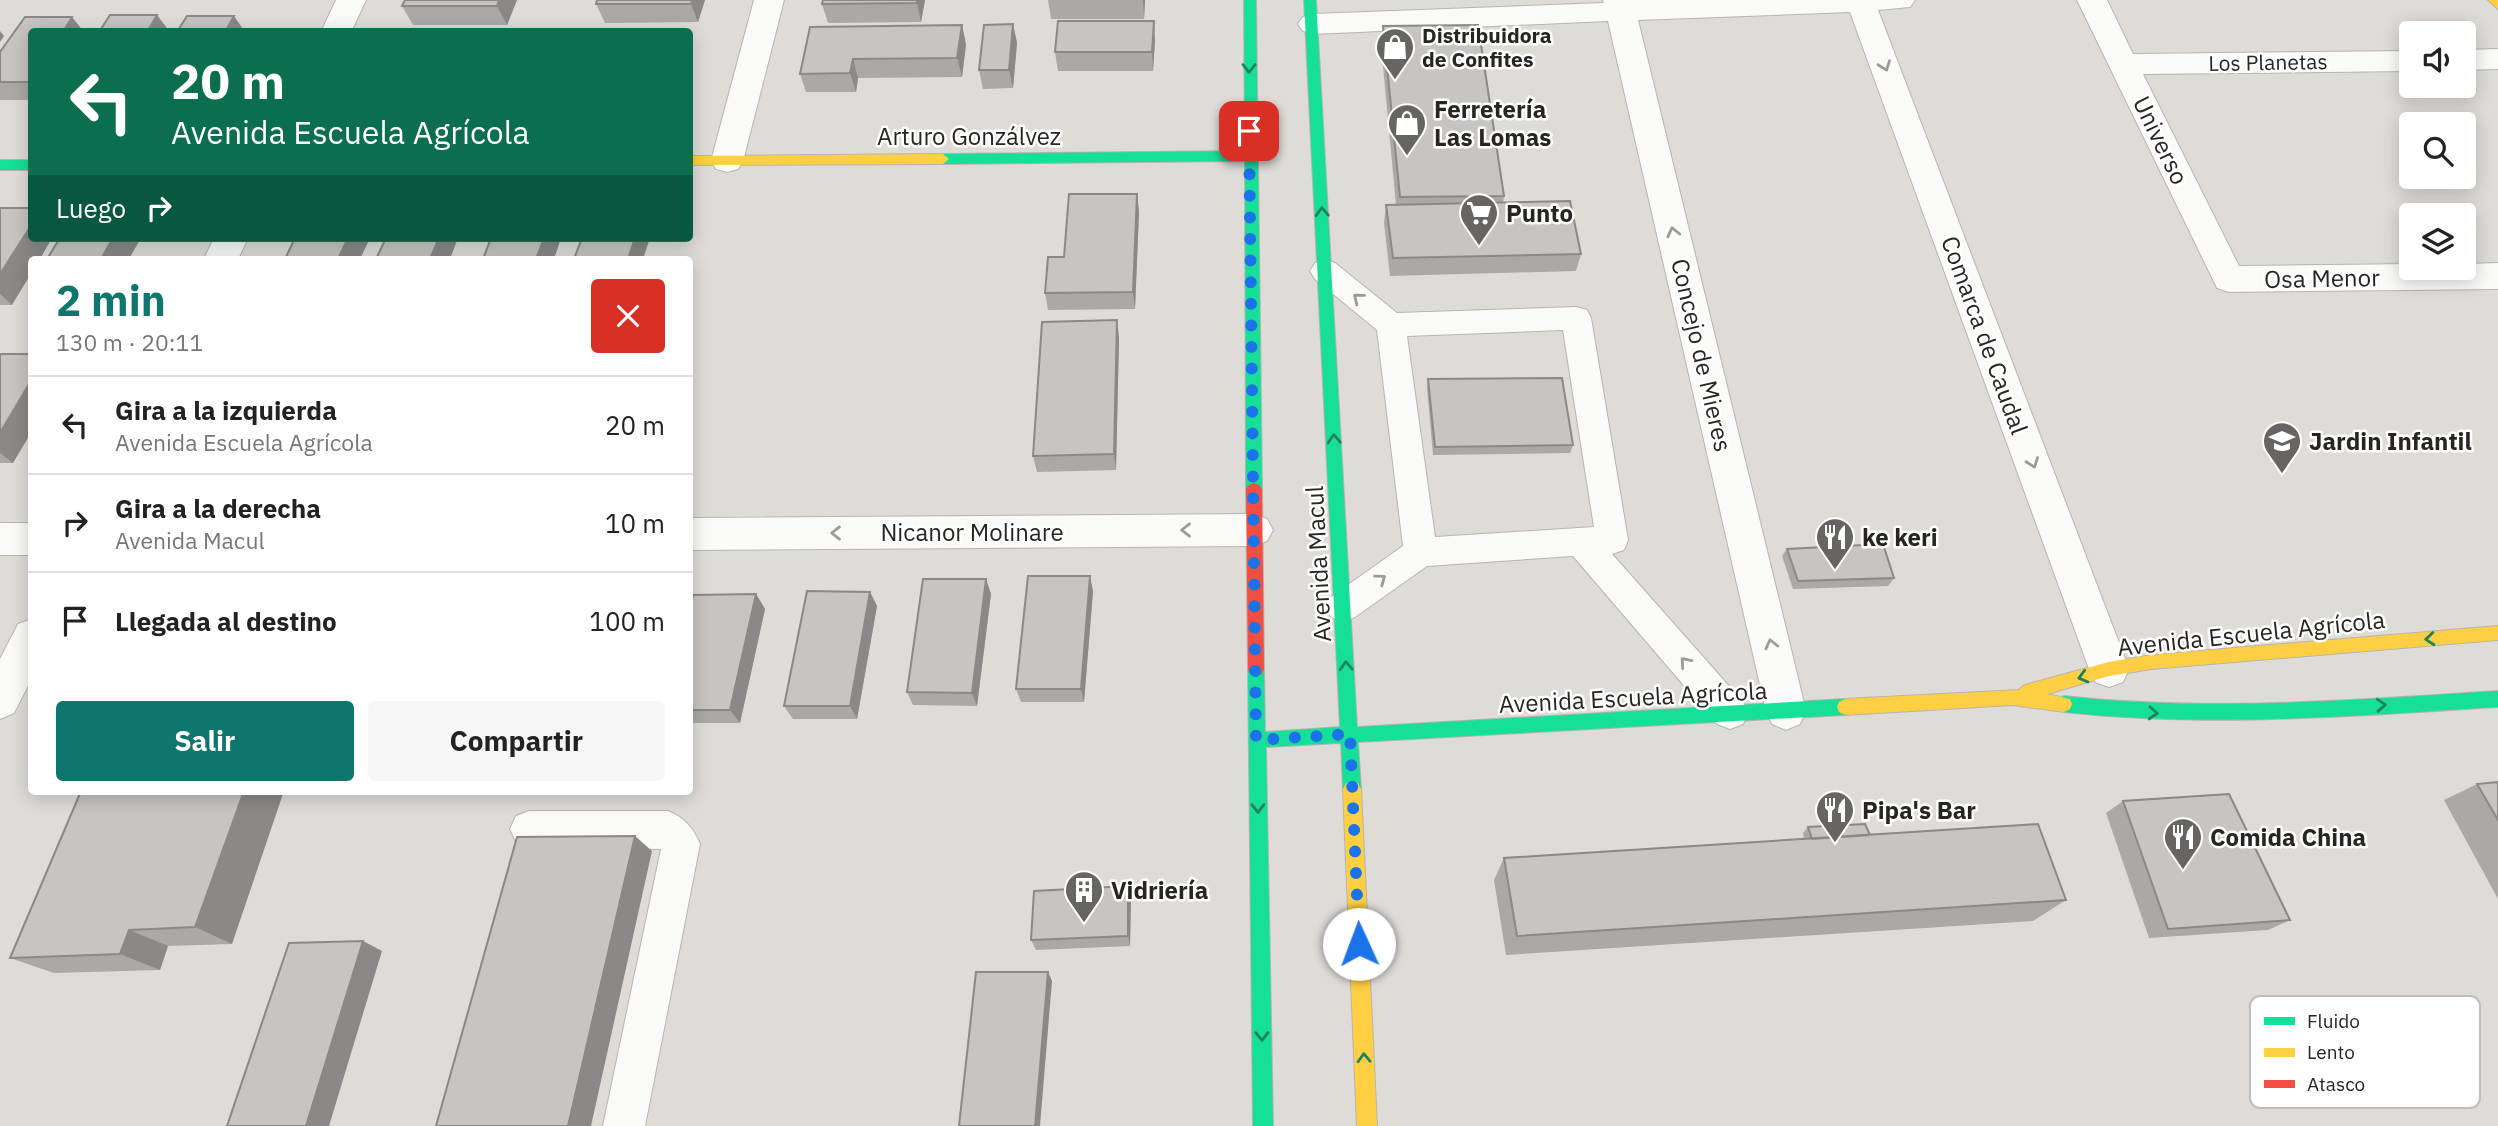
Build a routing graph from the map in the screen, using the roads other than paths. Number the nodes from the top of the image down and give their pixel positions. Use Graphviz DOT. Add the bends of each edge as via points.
graph roads {
  1 [pos="351,0"];
  2 [pos="769,0"];
  3 [pos="1250,0"];
  4 [pos="1900,0"];
  5 [pos="2092,0"];
  6 [pos="2494,0"];
  7 [pos="1861,1"];
  8 [pos="2498,5"];
  9 [pos="1619,6"];
  10 [pos="1311,12"];
  11 [pos="338,28"];
  12 [pos="2498,59"];
  13 [pos="2476,60"];
  14 [pos="2399,61"];
  15 [pos="2124,64"];
  16 [pos="1249,156"];
  17 [pos="693,161"];
  18 [pos="727,161"];
  19 [pos="0,165"];
  20 [pos="28,165"];
  21 [pos="1325,271"];
  22 [pos="2498,276"];
  23 [pos="2229,279"];
  24 [pos="1391,325"];
  25 [pos="1254,530"];
  26 [pos="693,534"];
  27 [pos="0,539"];
  28 [pos="28,539"];
  29 [pos="1580,541"];
  30 [pos="1420,552"];
  31 [pos="1343,607"];
  32 [pos="2498,633"];
  33 [pos="28,644"];
  34 [pos="2109,669"];
  35 [pos="2013,697"];
  36 [pos="2498,698"];
  37 [pos="0,700"];
  38 [pos="1786,711"];
  39 [pos="1730,713"];
  40 [pos="1350,734"];
  41 [pos="1256,740"];
  42 [pos="529,829"];
  43 [pos="624,1126"];
  44 [pos="1264,1126"];
  45 [pos="1367,1126"];
  1 -- 11 [label="street"];
  2 -- 18 [label="street"];
  3 -- 16 [label="main road, one-way"];
  4 -- 7 [label="street"];
  5 -- 15 [label="street, Universo"];
  6 -- 8 [label="main road"];
  7 -- 9 [label="street"];
  7 -- 34 [label="street, Comarca de Caudal, one-way"];
  9 -- 10 [label="street"];
  38 -- 9 [label="street, Concejo de Mieres, one-way"];
  21 -- 10 [label="main road, Avenida Macul, one-way"];
  12 -- 13 [label="street"];
  14 -- 15 [label="street, Los Planetas"];
  15 -- 23 [label="street, Universo"];
  16 -- 18 [label="main road, Arturo Gonzálvez"];
  16 -- 25 [label="main road"];
  17 -- 18 [label="main road, Arturo Gonzálvez"];
  19 -- 20 [label="main road"];
  24 -- 21 [label="lane, one-way"];
  31 -- 21 [label="main road, Avenida Macul, one-way"];
  22 -- 23 [label="street, Osa Menor"];
  24 -- 29 [label="lane" via="1576,318 1612,540"];
  24 -- 30 [label="lane"];
  25 -- 26 [label="street, Nicanor Molinare, one-way"];
  25 -- 41 [label="main road"];
  27 -- 28 [label="street"];
  29 -- 30 [label="lane"];
  39 -- 29 [label="lane, one-way"];
  31 -- 30 [label="lane, one-way"];
  40 -- 31 [label="main road, Avenida Macul, one-way"];
  32 -- 34 [label="main road, Avenida Escuela Agrícola, one-way" via="2194,657"];
  33 -- 37 [label="street"];
  34 -- 35 [label="main road, Avenida Escuela Agrícola, one-way"];
  35 -- 36 [label="main road, Avenida Escuela Agrícola, one-way" via="2106,710 2207,715"];
  35 -- 38 [label="main road, Avenida Escuela Agrícola"];
  38 -- 39 [label="main road, Avenida Escuela Agrícola"];
  39 -- 40 [label="main road, Avenida Escuela Agrícola"];
  40 -- 41 [label="main road, Avenida Escuela Agrícola"];
  45 -- 40 [label="main road, Avenida Macul, one-way"];
  41 -- 44 [label="main road, one-way"];
  42 -- 43 [label="lane" via="668,829 681,844"];
}
